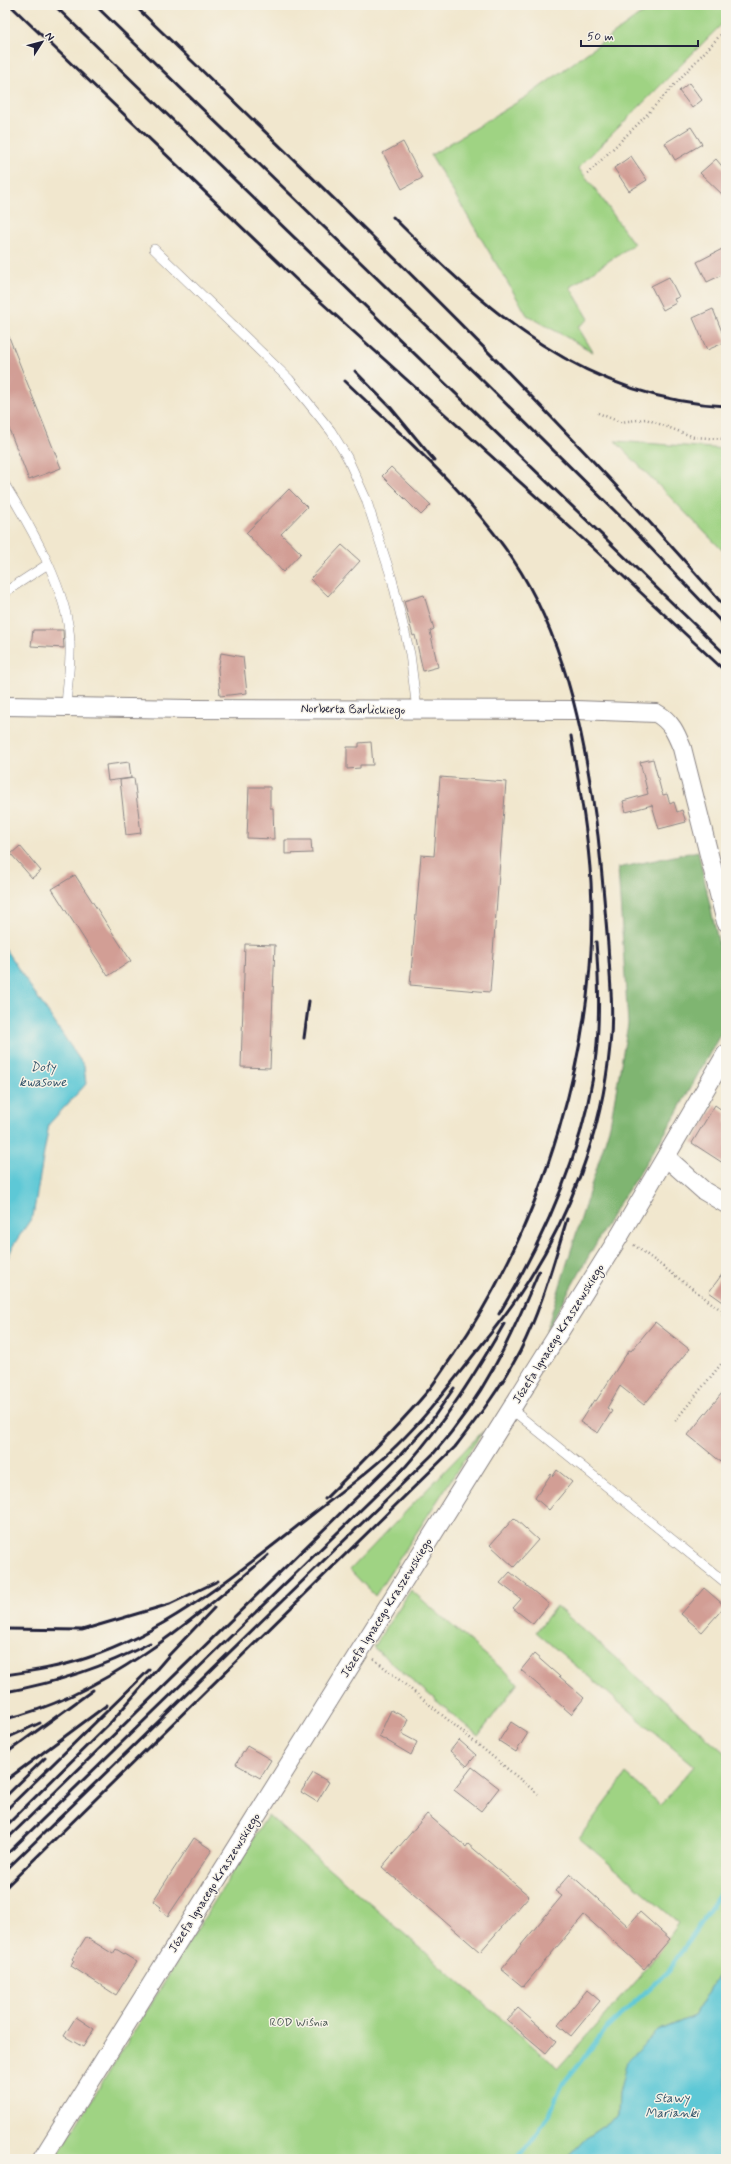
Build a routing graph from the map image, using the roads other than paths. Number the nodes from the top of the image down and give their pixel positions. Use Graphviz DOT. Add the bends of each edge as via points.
graph roads {
  1 [pos="154,249"];
  2 [pos="5,485"];
  3 [pos="48,564"];
  4 [pos="5,592"];
  5 [pos="5,706"];
  6 [pos="66,707"];
  7 [pos="417,710"];
  8 [pos="726,922"];
  9 [pos="726,1054"];
  10 [pos="667,1158"];
  11 [pos="726,1204"];
  12 [pos="511,1409"];
  13 [pos="726,1583"];
  14 [pos="42,2159"];
  1 -- 7 [label="lane" via="289,379 317,412 347,457 366,499 392,580 410,654"];
  2 -- 3 [label="lane"];
  3 -- 4 [label="lane"];
  3 -- 6 [label="lane" via="67,616 70,642"];
  5 -- 6 [label="street, Norberta Barlickiego"];
  6 -- 7 [label="street, Norberta Barlickiego"];
  7 -- 8 [label="street, Norberta Barlickiego" via="649,712 666,719 682,748"];
  9 -- 10 [label="street, Józefa Ignacego Kraszewskiego"];
  10 -- 11 [label="street" via="704,1191"];
  10 -- 12 [label="street, Józefa Ignacego Kraszewskiego"];
  12 -- 13 [label="lane"];
  12 -- 14 [label="street, Józefa Ignacego Kraszewskiego"];
}
